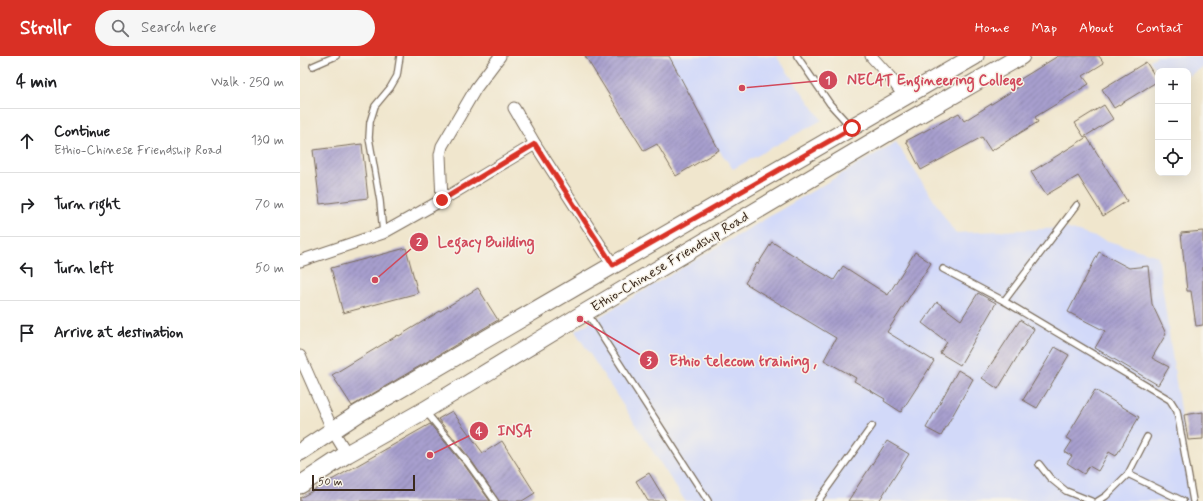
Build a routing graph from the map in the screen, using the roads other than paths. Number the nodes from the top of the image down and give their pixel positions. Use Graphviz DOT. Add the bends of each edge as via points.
graph roads {
  1 [pos="336,56"];
  2 [pos="400,56"];
  3 [pos="500,56"];
  4 [pos="798,56"];
  5 [pos="871,56"];
  6 [pos="975,56"];
  7 [pos="1021,56"];
  8 [pos="313,66"];
  9 [pos="905,97"];
  10 [pos="514,108"];
  11 [pos="881,110"];
  12 [pos="852,128"];
  13 [pos="894,129"];
  14 [pos="535,144"];
  15 [pos="442,200"];
  16 [pos="1077,205"];
  17 [pos="383,233"];
  18 [pos="300,261"];
  19 [pos="613,265"];
  20 [pos="943,269"];
  21 [pos="1004,302"];
  22 [pos="586,312"];
  23 [pos="300,356"];
  24 [pos="425,410"];
  25 [pos="872,426"];
  26 [pos="333,431"];
  27 [pos="1147,436"];
  28 [pos="300,452"];
  29 [pos="347,454"];
  30 [pos="1039,464"];
  31 [pos="1128,474"];
  32 [pos="300,485"];
  33 [pos="495,501"];
  34 [pos="708,501"];
  35 [pos="818,501"];
  36 [pos="1091,501"];
  37 [pos="1098,501"];
  38 [pos="1183,501"];
  39 [pos="1193,501"];
  1 -- 8 [label="lane"];
  2 -- 17 [label="lane" via="397,76 375,106 370,122 369,138"];
  3 -- 15 [label="street" via="476,88 442,146"];
  4 -- 12 [label="lane" via="830,104"];
  5 -- 9 [label="street"];
  6 -- 9 [label="main road, Ethio-Chinese Friendship Road"];
  7 -- 13 [label="main road, Ethio-Chinese Friendship Road"];
  9 -- 11 [label="main road, Ethio-Chinese Friendship Road"];
  10 -- 14 [label="street"];
  11 -- 12 [label="main road, Ethio-Chinese Friendship Road"];
  11 -- 13 [label="main road"];
  12 -- 19 [label="main road, Ethio-Chinese Friendship Road"];
  13 -- 22 [label="main road, Ethio-Chinese Friendship Road"];
  14 -- 15 [label="street"];
  14 -- 19 [label="street"];
  15 -- 17 [label="street"];
  16 -- 21 [label="lane"];
  17 -- 18 [label="street"];
  19 -- 26 [label="main road, Ethio-Chinese Friendship Road"];
  20 -- 21 [label="lane"];
  21 -- 39 [label="lane" via="1170,400 1177,411"];
  22 -- 24 [label="main road, Ethio-Chinese Friendship Road"];
  22 -- 34 [label="lane"];
  23 -- 26 [label="street"];
  24 -- 29 [label="main road, Ethio-Chinese Friendship Road"];
  24 -- 33 [label="lane"];
  25 -- 35 [label="lane"];
  26 -- 28 [label="main road, Ethio-Chinese Friendship Road"];
  26 -- 29 [label="street"];
  27 -- 31 [label="lane"];
  29 -- 32 [label="main road, Ethio-Chinese Friendship Road"];
  30 -- 36 [label="lane" via="1050,478 1066,491"];
  31 -- 37 [label="lane"];
  31 -- 38 [label="lane"];
}
